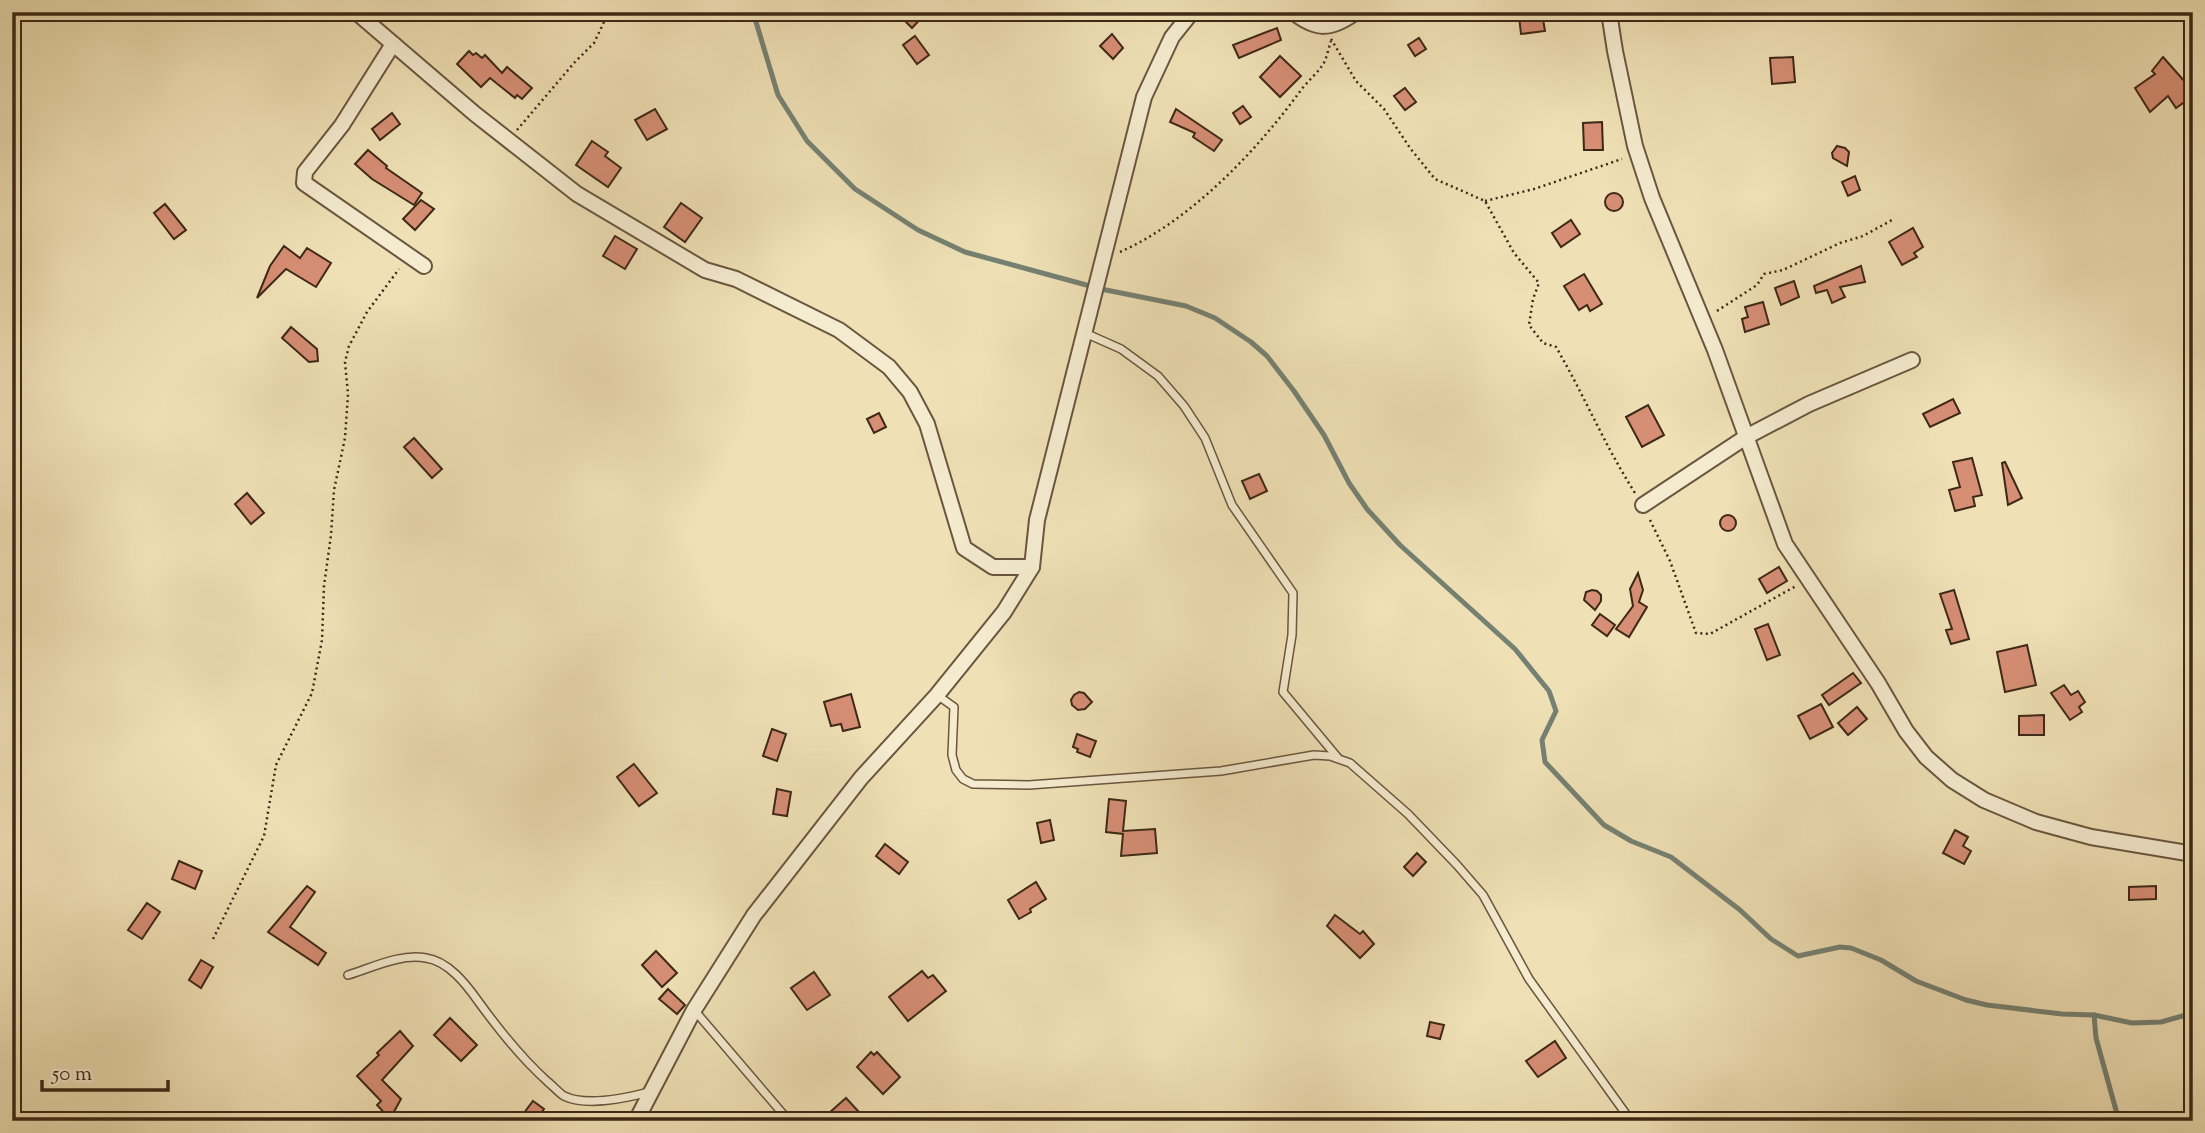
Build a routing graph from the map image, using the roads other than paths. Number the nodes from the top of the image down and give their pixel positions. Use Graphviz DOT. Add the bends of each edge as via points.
graph roads {
  1 [pos="356,12"];
  2 [pos="1192,12"];
  3 [pos="1293,12"];
  4 [pos="1356,12"];
  5 [pos="1609,12"];
  6 [pos="393,44"];
  7 [pos="424,266"];
  8 [pos="1087,327"];
  9 [pos="1912,360"];
  10 [pos="1746,437"];
  11 [pos="1643,505"];
  12 [pos="1031,568"];
  13 [pos="937,695"];
  14 [pos="1339,759"];
  15 [pos="2193,854"];
  16 [pos="348,975"];
  17 [pos="694,1010"];
  18 [pos="653,1091"];
  19 [pos="636,1121"];
  20 [pos="789,1121"];
  21 [pos="1631,1121"];
  1 -- 6 [label="street"];
  2 -- 8 [label="street" via="1172,37 1144,97"];
  3 -- 4 [label="street" via="1324,27"];
  5 -- 10 [label="street" via="1638,155"];
  6 -- 7 [label="street" via="306,172 304,183"];
  6 -- 12 [label="street" via="577,194 705,270 736,279 839,331 888,367 911,392 927,424 964,548 993,567"];
  8 -- 12 [label="street" via="1037,520"];
  8 -- 14 [label="lane" via="1158,376 1205,438 1232,505 1293,593 1283,692"];
  9 -- 10 [label="street"];
  10 -- 11 [label="street"];
  10 -- 15 [label="street" via="1785,544 1926,757 1984,800 2036,822 2091,837"];
  12 -- 13 [label="street" via="1004,612"];
  13 -- 14 [label="lane" via="954,708 952,755 963,779 973,784 1029,785 1221,771 1314,755"];
  13 -- 17 [label="street" via="861,778 754,915"];
  14 -- 21 [label="lane" via="1350,763 1408,814 1483,895 1529,979"];
  16 -- 18 [label="lane" via="404,958 427,958 467,985 501,1033 565,1096 610,1100"];
  17 -- 18 [label="street"];
  17 -- 20 [label="lane"];
  18 -- 19 [label="street"];
}
